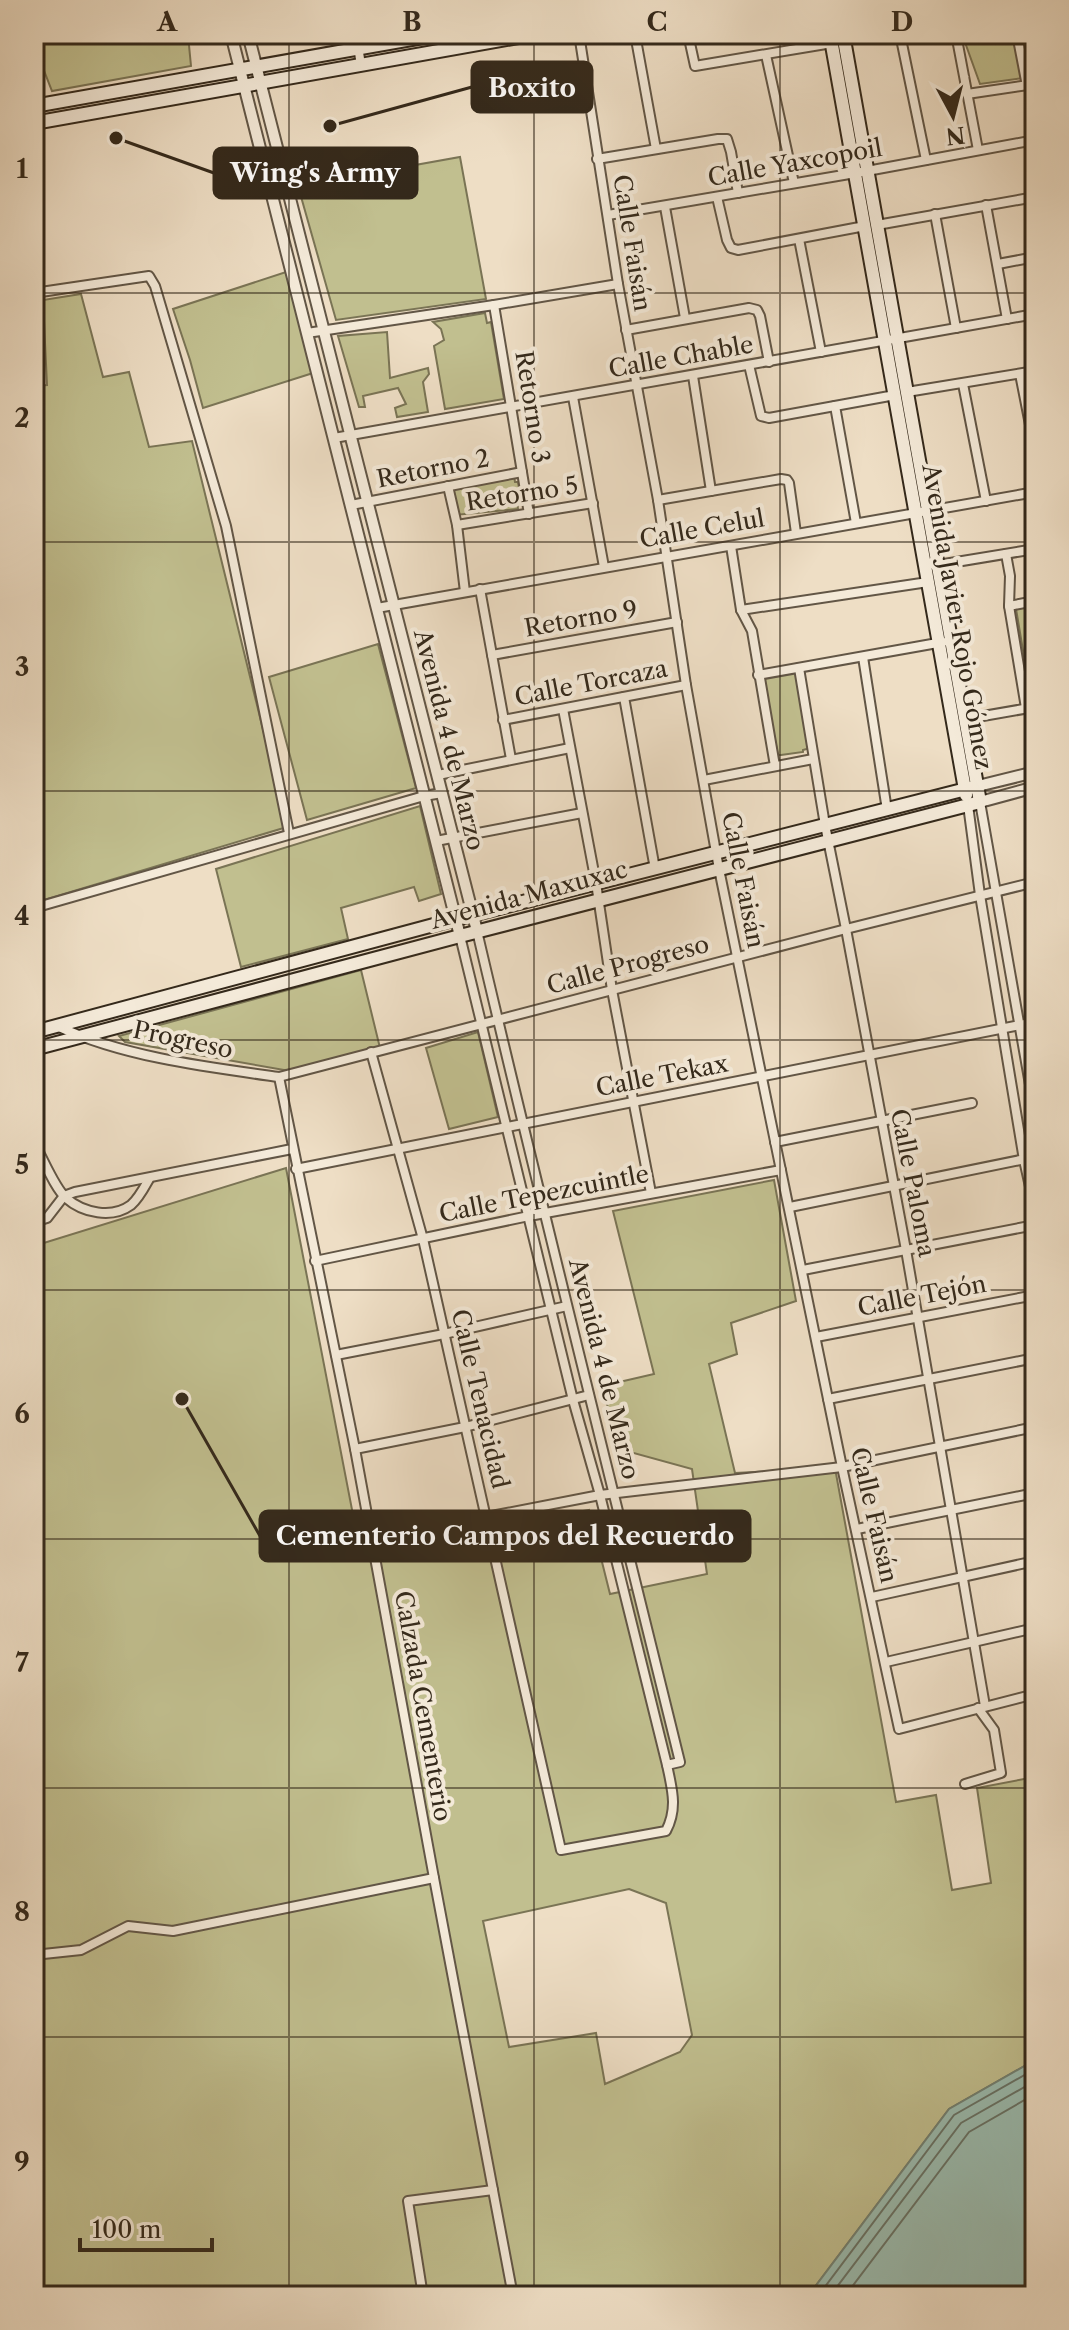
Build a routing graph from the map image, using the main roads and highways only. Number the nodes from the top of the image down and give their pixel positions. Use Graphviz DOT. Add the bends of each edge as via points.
graph roads {
  1 [pos="438,34"];
  2 [pos="535,34"];
  3 [pos="837,37"];
  4 [pos="34,106"];
  5 [pos="34,123"];
  6 [pos="922,511"];
  7 [pos="945,641"];
  8 [pos="972,788"];
  9 [pos="926,799"];
  10 [pos="974,803"];
  11 [pos="931,814"];
  12 [pos="34,1032"];
  13 [pos="34,1049"];
  1 -- 4 [label="main road"];
  2 -- 5 [label="main road"];
  3 -- 6 [label="main road, Avenida Javier Rojo Gómez"];
  6 -- 7 [label="main road, Avenida Javier Rojo Gómez" via="938,565"];
  6 -- 7 [label="main road, Avenida Javier Rojo Gómez" via="928,582"];
  7 -- 8 [label="main road, Avenida Javier Rojo Gómez"];
  7 -- 8 [label="main road, Avenida Javier Rojo Gómez" via="966,719"];
  8 -- 9 [label="main road, Avenida Maxuxac"];
  8 -- 10 [label="main road, Avenida Javier Rojo Gómez"];
  9 -- 11 [label="main road"];
  9 -- 12 [label="main road, Avenida Maxuxac"];
  10 -- 11 [label="main road, Avenida Maxuxac"];
  11 -- 13 [label="main road, Avenida Maxuxac"];
}
